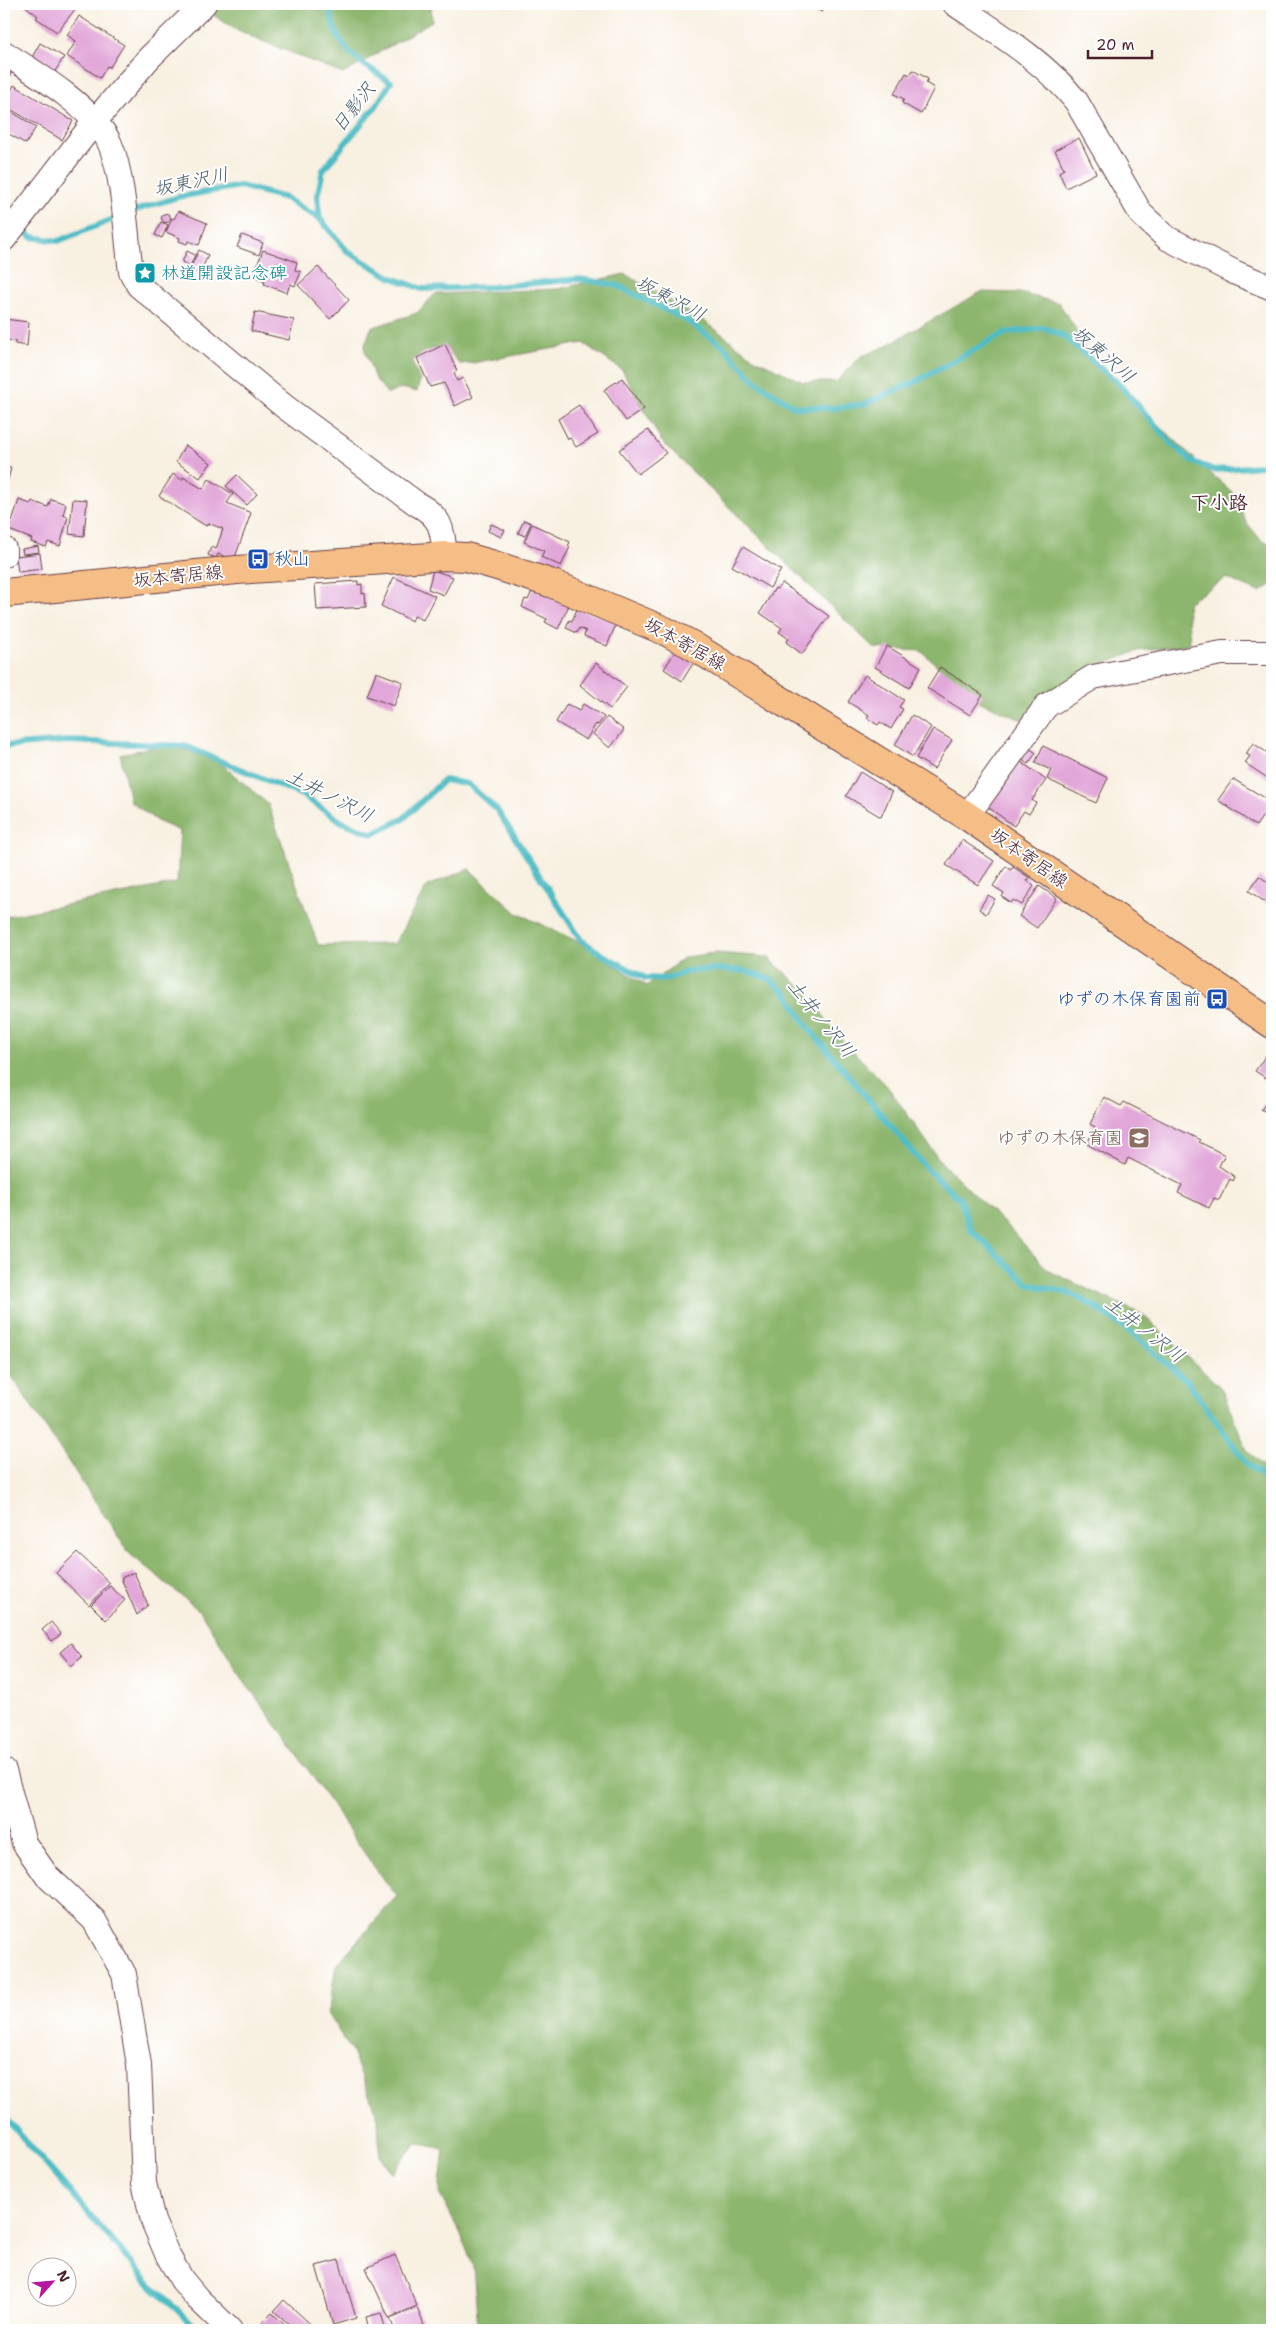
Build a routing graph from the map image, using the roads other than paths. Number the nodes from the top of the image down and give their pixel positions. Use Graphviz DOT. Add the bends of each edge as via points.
graph roads {
  1 [pos="204,4"];
  2 [pos="955,4"];
  3 [pos="4,53"];
  4 [pos="95,121"];
  5 [pos="4,240"];
  6 [pos="1272,288"];
  7 [pos="4,549"];
  8 [pos="4,555"];
  9 [pos="445,556"];
  10 [pos="4,593"];
  11 [pos="1272,653"];
  12 [pos="967,816"];
  13 [pos="1272,1024"];
  14 [pos="4,1771"];
  15 [pos="230,2330"];
  1 -- 4 [label="street" via="149,58"];
  2 -- 6 [label="street" via="1062,84 1076,101 1141,214 1167,238"];
  3 -- 4 [label="street" via="81,107"];
  4 -- 5 [label="street"];
  4 -- 9 [label="street" via="110,143 117,166 130,272 139,286 285,407 429,510 441,524"];
  7 -- 8 [label="street"];
  9 -- 10 [label="main road, 坂本寄居線" via="236,570"];
  9 -- 12 [label="main road, 坂本寄居線" via="466,557 531,576 665,631"];
  11 -- 12 [label="street" via="1222,653 1093,677 1046,706"];
  12 -- 13 [label="main road, 坂本寄居線"];
  14 -- 15 [label="street" via="24,1842 47,1876 94,1920 124,1974 139,2065 144,2184 153,2221 182,2280"];
}
